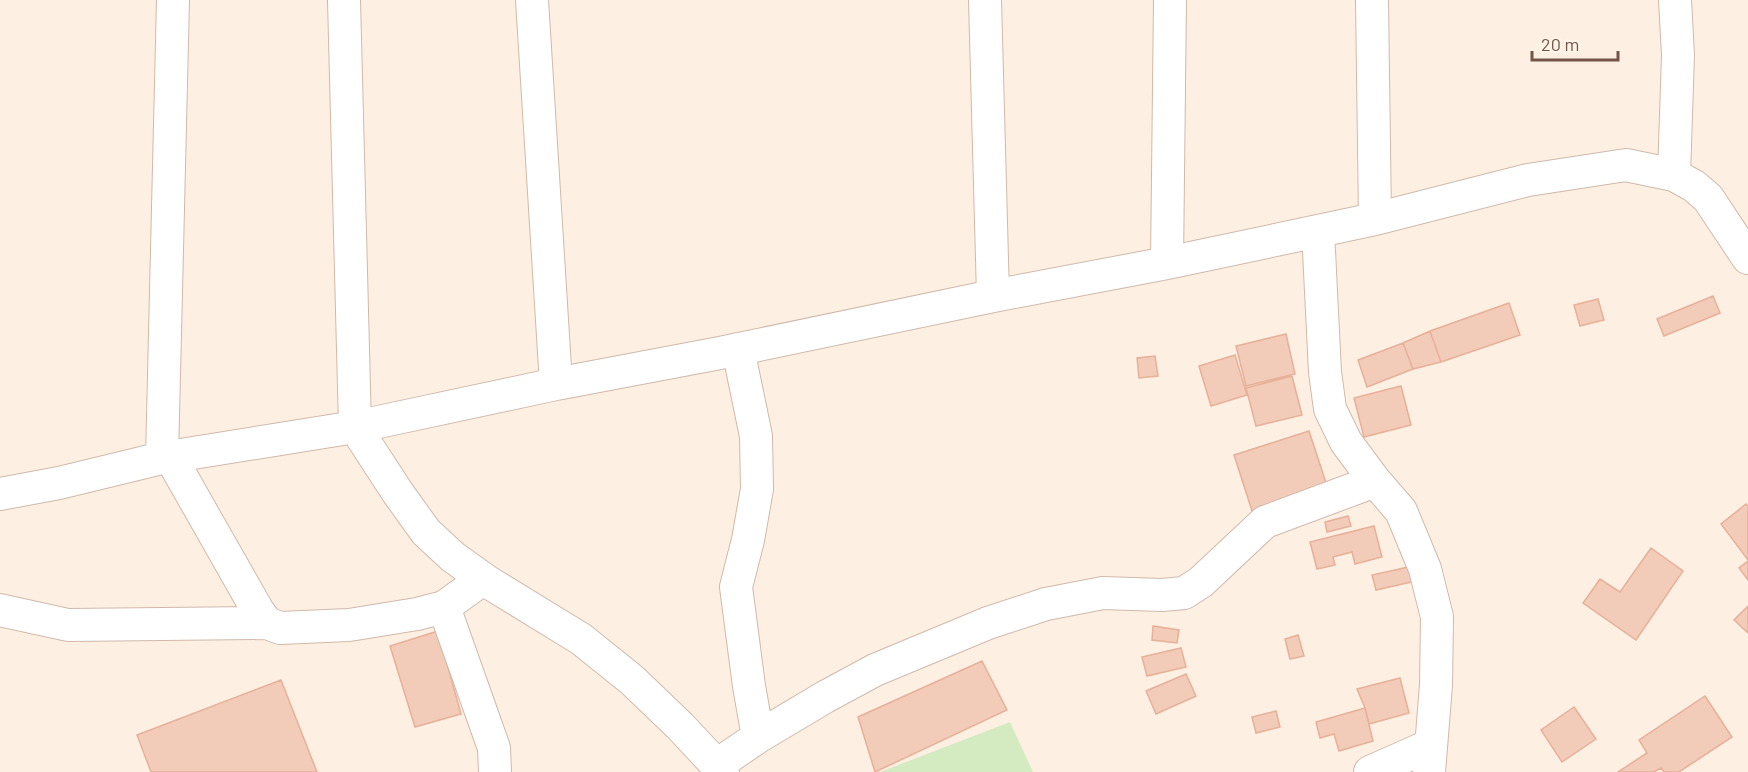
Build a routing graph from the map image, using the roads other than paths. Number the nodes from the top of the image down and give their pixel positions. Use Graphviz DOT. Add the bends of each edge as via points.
graph roads {
  1 [pos="173,0"];
  2 [pos="344,0"];
  3 [pos="532,0"];
  4 [pos="985,0"];
  5 [pos="1170,0"];
  6 [pos="1372,0"];
  7 [pos="1675,0"];
  8 [pos="1674,175"];
  9 [pos="1375,219"];
  10 [pos="1318,231"];
  11 [pos="1748,258"];
  12 [pos="1167,263"];
  13 [pos="993,296"];
  14 [pos="738,349"];
  15 [pos="556,384"];
  16 [pos="355,427"];
  17 [pos="167,458"];
  18 [pos="1375,481"];
  19 [pos="0,494"];
  20 [pos="483,579"];
  21 [pos="444,607"];
  22 [pos="0,610"];
  23 [pos="267,623"];
  24 [pos="758,737"];
  25 [pos="1430,758"];
  26 [pos="720,769"];
  27 [pos="495,772"];
  28 [pos="1370,772"];
  1 -- 17 [label="street"];
  2 -- 16 [label="street"];
  3 -- 15 [label="street"];
  4 -- 13 [label="street"];
  5 -- 12 [label="street"];
  6 -- 9 [label="street"];
  7 -- 8 [label="street" via="1678,55"];
  8 -- 9 [label="street" via="1626,165 1528,180"];
  8 -- 11 [label="street" via="1708,198"];
  9 -- 10 [label="street"];
  10 -- 12 [label="street"];
  10 -- 18 [label="street" via="1330,409 1346,442"];
  12 -- 13 [label="street"];
  13 -- 14 [label="street"];
  14 -- 15 [label="street"];
  14 -- 24 [label="street" via="756,436 757,489 736,587"];
  15 -- 16 [label="street"];
  16 -- 17 [label="street"];
  16 -- 20 [label="street" via="426,532"];
  17 -- 19 [label="street"];
  17 -- 23 [label="street"];
  18 -- 24 [label="street" via="1265,522 1184,593 1103,593 1046,604 988,623 875,670"];
  18 -- 25 [label="street" via="1401,511 1425,569 1437,617"];
  20 -- 21 [label="street"];
  20 -- 26 [label="street" via="581,639 648,695"];
  21 -- 23 [label="street" via="349,625 280,628"];
  21 -- 27 [label="street" via="494,748"];
  22 -- 23 [label="street" via="68,625"];
  24 -- 26 [label="street"];
  25 -- 28 [label="street"];
}
